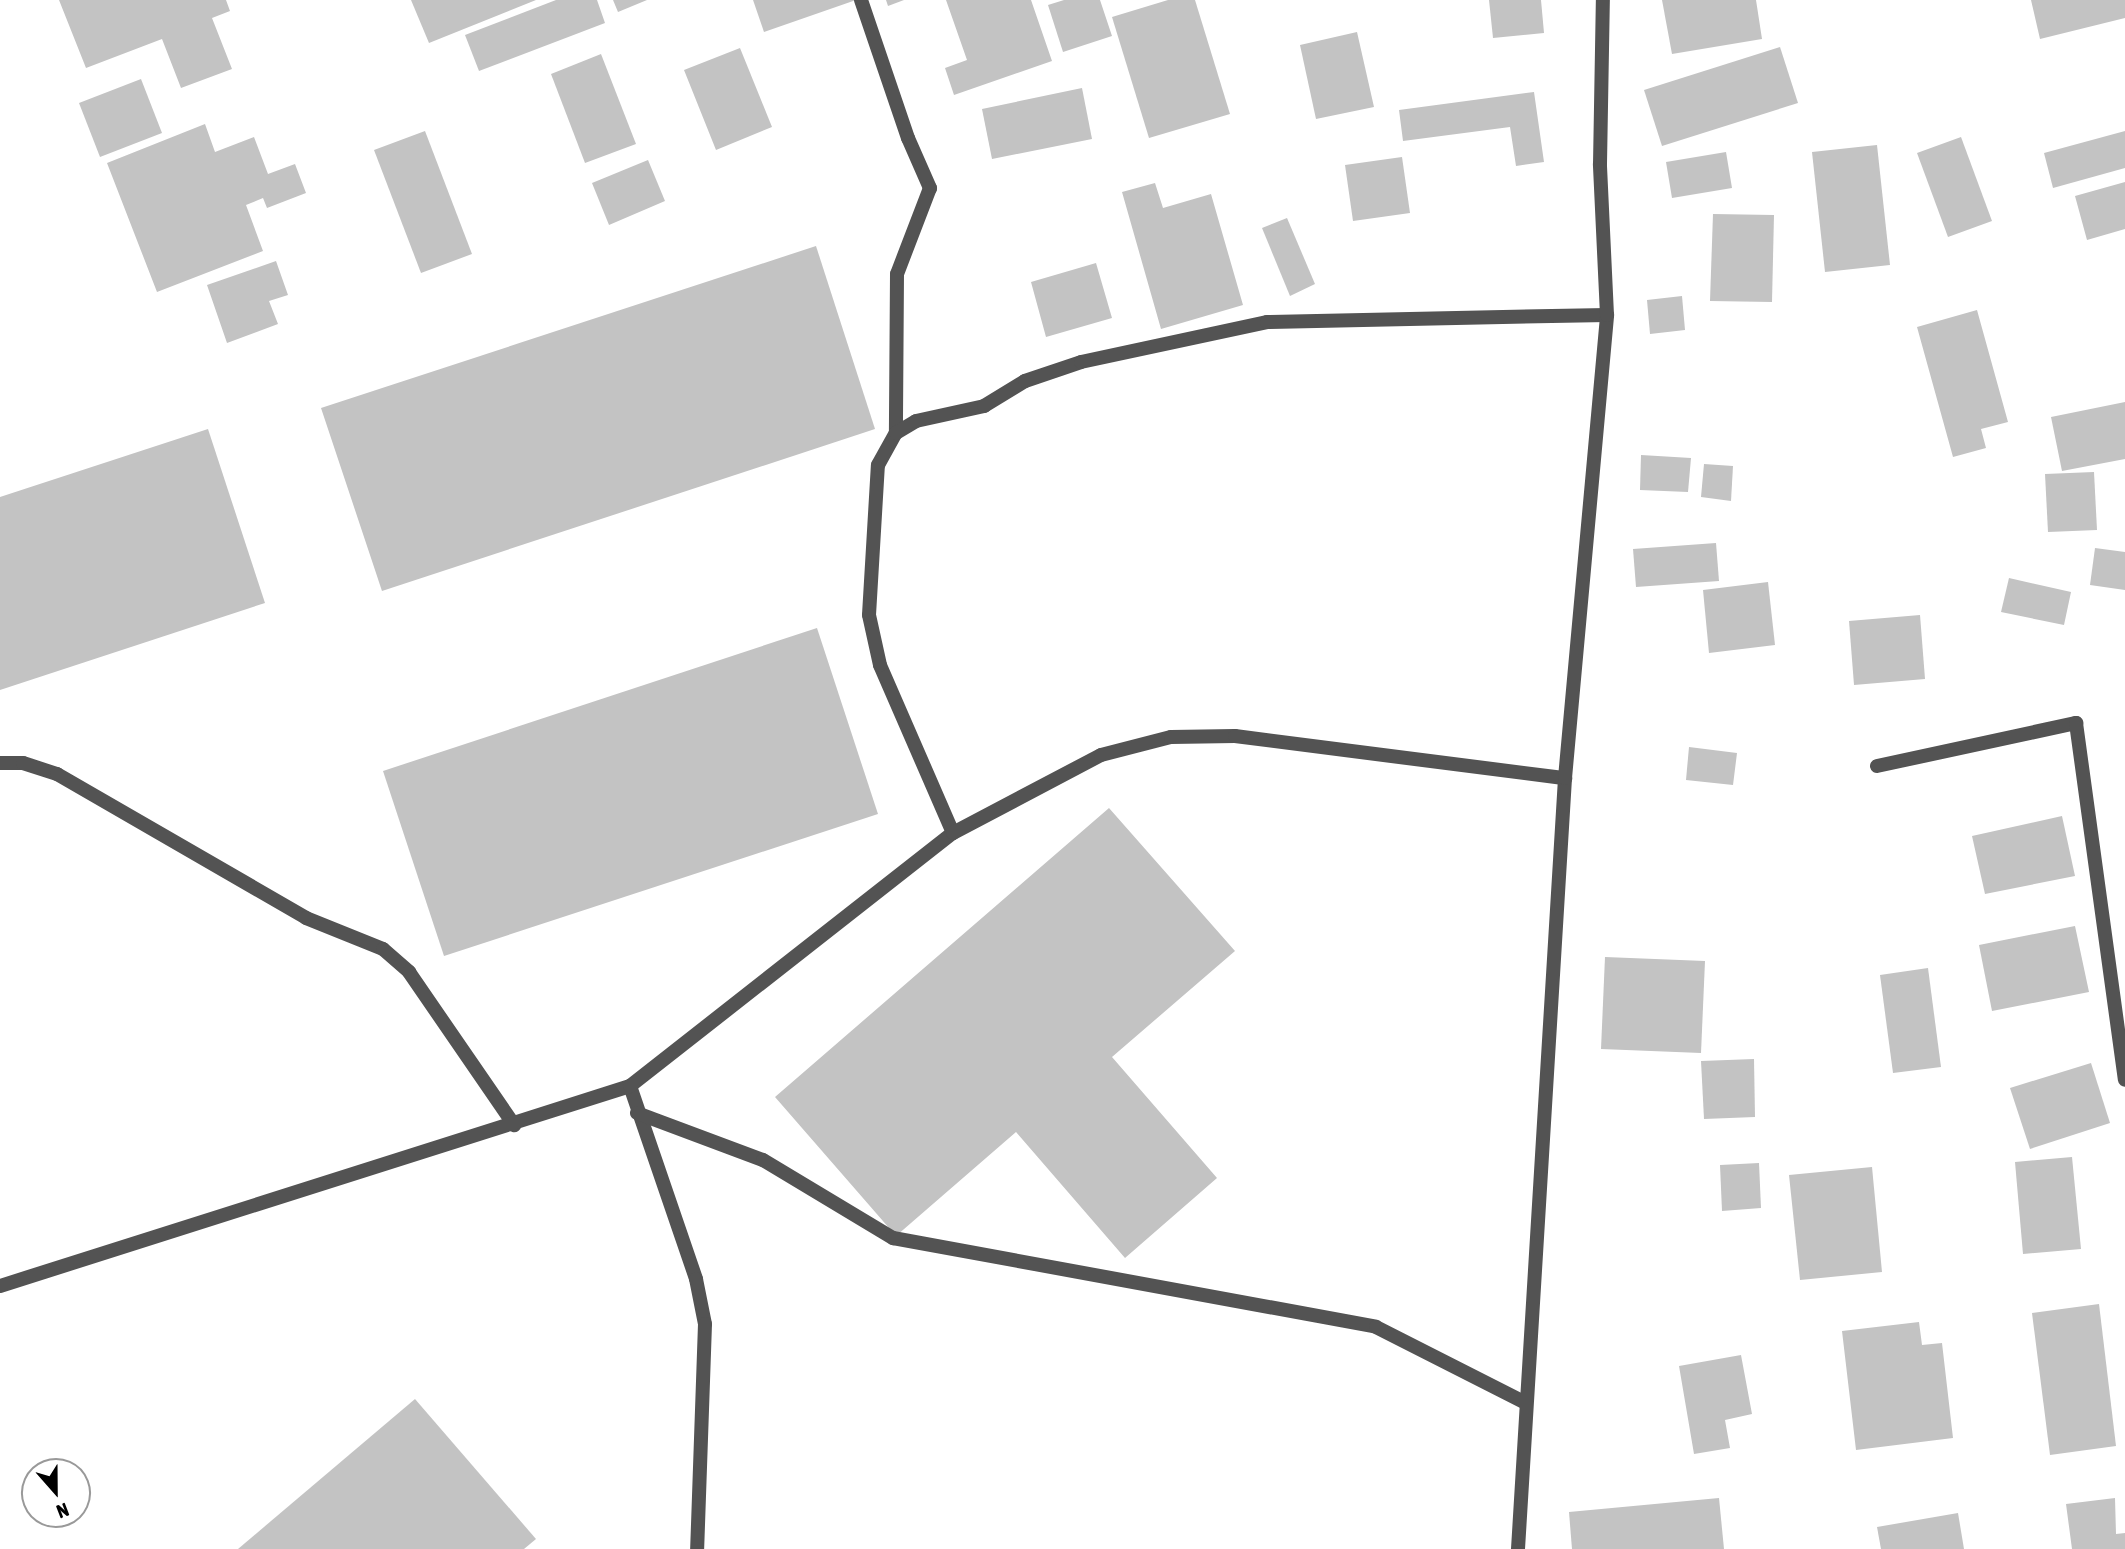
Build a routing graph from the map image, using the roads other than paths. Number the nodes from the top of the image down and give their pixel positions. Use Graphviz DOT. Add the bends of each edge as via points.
graph roads {
  1 [pos="861,0"];
  2 [pos="1603,0"];
  3 [pos="1607,315"];
  4 [pos="896,433"];
  5 [pos="0,763"];
  6 [pos="1877,766"];
  7 [pos="1565,778"];
  8 [pos="953,834"];
  9 [pos="2125,1080"];
  10 [pos="630,1086"];
  11 [pos="636,1113"];
  12 [pos="514,1125"];
  13 [pos="0,1286"];
  14 [pos="1526,1403"];
  15 [pos="697,1549"];
  16 [pos="1518,1549"];
  1 -- 4 [label="street" via="930,188 897,274"];
  2 -- 3 [label="street" via="1600,164"];
  3 -- 4 [label="street" via="1267,322 1081,362 1025,381 984,407 916,421"];
  3 -- 7 [label="street"];
  4 -- 8 [label="street" via="878,465 869,615 880,666"];
  5 -- 12 [label="street" via="23,763 57,774 306,918 383,949 409,972"];
  6 -- 9 [label="street" via="2076,723"];
  7 -- 8 [label="street" via="1235,736 1171,737 1101,755"];
  7 -- 14 [label="street"];
  8 -- 10 [label="street"];
  10 -- 11 [label="street"];
  10 -- 12 [label="street"];
  11 -- 14 [label="street" via="763,1160 893,1238 1376,1327"];
  11 -- 15 [label="street" via="696,1279 705,1324"];
  12 -- 13 [label="street"];
  14 -- 16 [label="street"];
}
